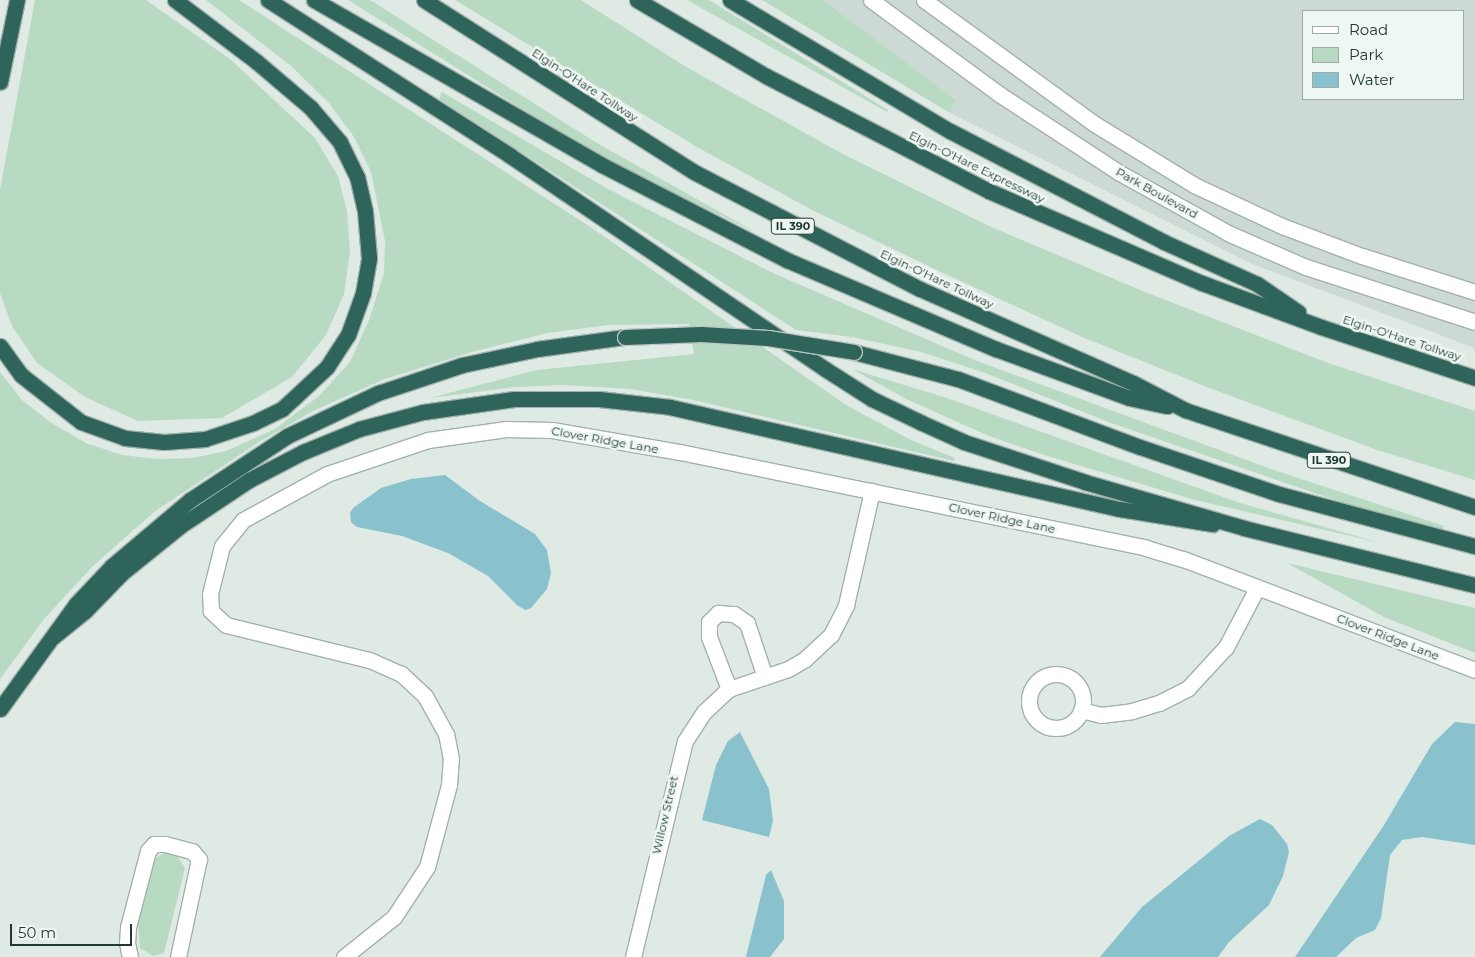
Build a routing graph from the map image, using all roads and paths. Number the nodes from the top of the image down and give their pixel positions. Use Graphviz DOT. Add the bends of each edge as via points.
graph roads {
  1 [pos="17,0"];
  2 [pos="175,0"];
  3 [pos="268,0"];
  4 [pos="314,0"];
  5 [pos="424,0"];
  6 [pos="637,0"];
  7 [pos="730,0"];
  8 [pos="871,0"];
  9 [pos="924,0"];
  10 [pos="0,82"];
  11 [pos="1475,292"];
  12 [pos="1475,322"];
  13 [pos="1320,327"];
  14 [pos="0,346"];
  15 [pos="1475,378"];
  16 [pos="1185,410"];
  17 [pos="872,492"];
  18 [pos="1475,507"];
  19 [pos="1244,528"];
  20 [pos="1475,546"];
  21 [pos="1475,585"];
  22 [pos="1258,588"];
  23 [pos="52,637"];
  24 [pos="1475,670"];
  25 [pos="765,677"];
  26 [pos="730,689"];
  27 [pos="0,709"];
  28 [pos="1081,710"];
  29 [pos="130,957"];
  30 [pos="178,957"];
  31 [pos="344,957"];
  32 [pos="632,957"];
  1 -- 10 [label="highway"];
  2 -- 14 [label="highway" via="311,108 340,142 357,178 366,211 369,258 363,293 348,335 328,367 282,409 253,424 205,439 164,442 124,438 81,422 21,375"];
  3 -- 19 [label="highway" via="518,161 872,399 964,442"];
  4 -- 16 [label="highway" via="578,152 787,260 978,342 1080,381 1129,398"];
  5 -- 16 [label="highway, Elgin-O'Hare Tollway / IL 390" via="694,172 806,233 920,289 1133,383"];
  6 -- 13 [label="highway, Elgin-O'Hare Expressway" via="766,76 989,191 1202,283"];
  7 -- 13 [label="highway" via="950,131 1164,242 1257,284"];
  8 -- 12 [label="street, Park Boulevard" via="999,94 1118,172 1230,234 1306,267"];
  9 -- 11 [label="street, Park Boulevard" via="1093,123 1194,184 1310,237"];
  13 -- 15 [label="highway, Elgin-O'Hare Tollway"];
  16 -- 18 [label="highway, Elgin-O'Hare Tollway / IL 390"];
  17 -- 22 [label="street, Clover Ridge Lane" via="1146,548"];
  17 -- 25 [label="street, Willow Street" via="852,583 839,622 805,659"];
  17 -- 31 [label="street, Clover Ridge Lane" via="552,430 506,429 428,440 376,455 327,474 243,520 225,541 216,562 209,603 217,619 231,627 352,655 393,669 425,696 448,740 449,785 435,847 424,874 394,918 370,940"];
  19 -- 21 [label="highway"];
  19 -- 23 [label="highway" via="1170,520 670,408 598,399 514,399 423,412 359,430 304,452 249,480 180,526"];
  20 -- 23 [label="highway, bridge" via="1279,494 958,380 854,352 768,338 700,334 625,337 537,349 462,365 378,393 287,436 234,469 156,527 76,604"];
  22 -- 24 [label="street, Clover Ridge Lane"];
  22 -- 28 [label="street" via="1226,647 1188,688 1159,703 1132,711 1101,715"];
  23 -- 27 [label="highway"];
  25 -- 26 [label="street, Willow Street"];
  25 -- 26 [label="street" via="747,623 734,614 718,613 709,622 709,637"];
  26 -- 32 [label="street, Willow Street" via="704,712 680,755"];
  29 -- 30 [label="street" via="128,927 148,851 154,844 165,844 192,851 199,859"];
}
